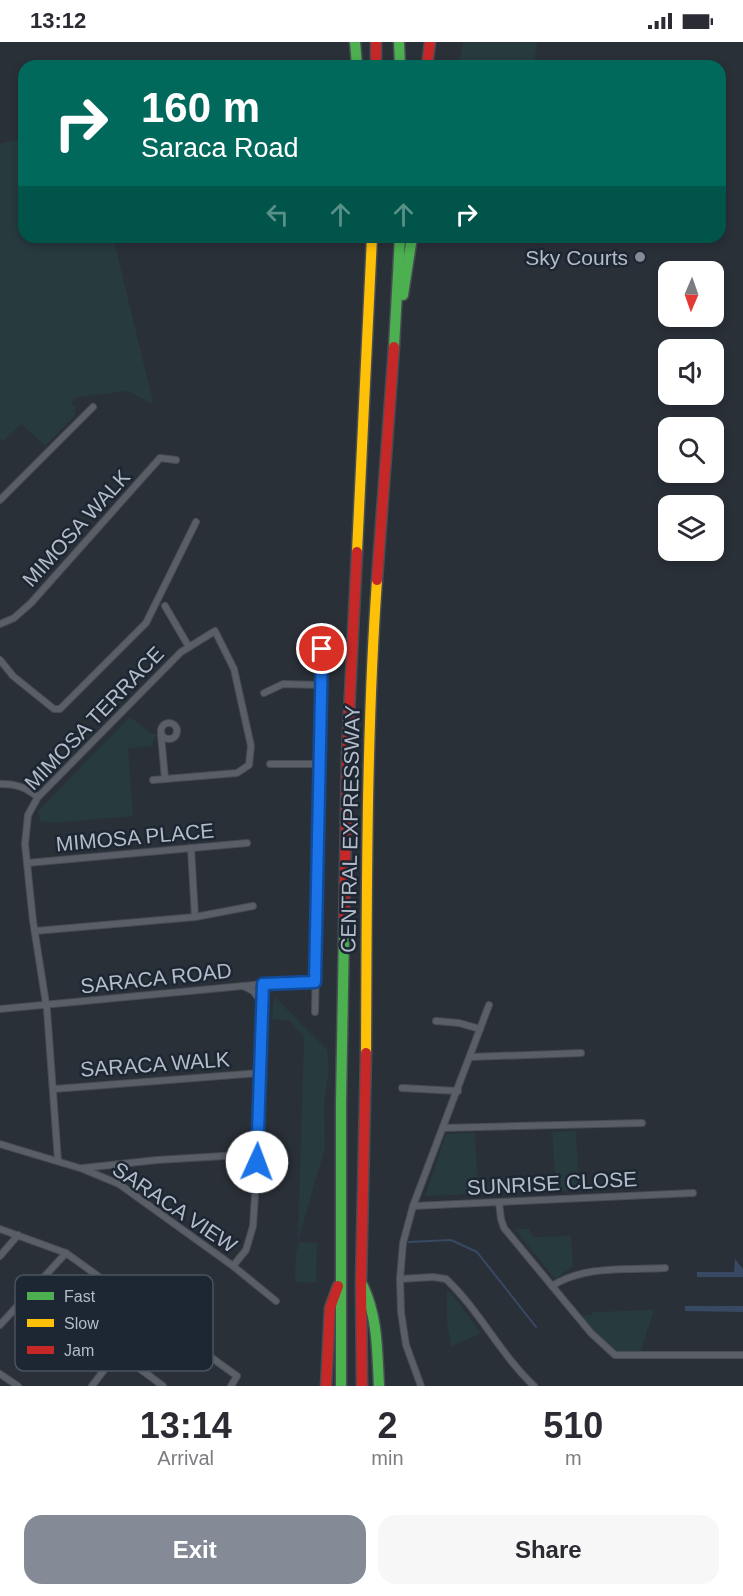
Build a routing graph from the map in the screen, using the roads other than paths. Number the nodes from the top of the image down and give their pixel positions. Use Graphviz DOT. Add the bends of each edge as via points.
graph roads {
  1 [pos="355,42"];
  2 [pos="376,42"];
  3 [pos="399,42"];
  4 [pos="430,42"];
  5 [pos="356,60"];
  6 [pos="376,60"];
  7 [pos="400,60"];
  8 [pos="428,60"];
  9 [pos="372,243"];
  10 [pos="400,243"];
  11 [pos="411,243"];
  12 [pos="396,321"];
  13 [pos="93,407"];
  14 [pos="176,460"];
  15 [pos="0,501"];
  16 [pos="195,522"];
  17 [pos="165,606"];
  18 [pos="0,624"];
  19 [pos="189,647"];
  20 [pos="322,649"];
  21 [pos="0,660"];
  22 [pos="321,685"];
  23 [pos="264,693"];
  24 [pos="161,735"];
  25 [pos="270,764"];
  26 [pos="320,764"];
  27 [pos="165,778"];
  28 [pos="153,780"];
  29 [pos="0,784"];
  30 [pos="38,797"];
  31 [pos="247,843"];
  32 [pos="190,848"];
  33 [pos="27,864"];
  34 [pos="253,906"];
  35 [pos="195,916"];
  36 [pos="35,931"];
  37 [pos="315,982"];
  38 [pos="263,984"];
  39 [pos="243,986"];
  40 [pos="262,1002"];
  41 [pos="47,1005"];
  42 [pos="489,1005"];
  43 [pos="0,1009"];
  44 [pos="315,1012"];
  45 [pos="436,1021"];
  46 [pos="480,1029"];
  47 [pos="581,1053"];
  48 [pos="470,1057"];
  49 [pos="260,1073"];
  50 [pos="402,1088"];
  51 [pos="54,1089"];
  52 [pos="458,1091"];
  53 [pos="642,1123"];
  54 [pos="443,1128"];
  55 [pos="0,1144"];
  56 [pos="258,1154"];
  57 [pos="58,1161"];
  58 [pos="123,1164"];
  59 [pos="83,1168"];
  60 [pos="119,1184"];
  61 [pos="693,1193"];
  62 [pos="499,1203"];
  63 [pos="413,1206"];
  64 [pos="0,1229"];
  65 [pos="18,1235"];
  66 [pos="66,1253"];
  67 [pos="0,1256"];
  68 [pos="233,1266"];
  69 [pos="665,1268"];
  70 [pos="47,1275"];
  71 [pos="97,1275"];
  72 [pos="400,1279"];
  73 [pos="340,1281"];
  74 [pos="362,1283"];
  75 [pos="552,1286"];
  76 [pos="276,1302"];
  77 [pos="15,1310"];
  78 [pos="0,1325"];
  79 [pos="743,1355"];
  80 [pos="213,1359"];
  81 [pos="103,1371"];
  82 [pos="142,1371"];
  83 [pos="0,1374"];
  84 [pos="18,1386"];
  85 [pos="92,1386"];
  86 [pos="163,1386"];
  87 [pos="231,1386"];
  88 [pos="326,1386"];
  89 [pos="341,1386"];
  90 [pos="362,1386"];
  91 [pos="379,1386"];
  92 [pos="421,1386"];
  93 [pos="534,1386"];
  1 -- 5 [label="highway"];
  2 -- 6 [label="highway"];
  3 -- 7 [label="highway"];
  4 -- 8 [label="highway"];
  9 -- 73 [label="highway, CENTRAL EXPRESSWAY" via="347,755"];
  10 -- 12 [label="highway, CENTRAL EXPRESSWAY"];
  11 -- 12 [label="highway"];
  12 -- 74 [label="highway, CENTRAL EXPRESSWAY" via="374,640"];
  13 -- 15 [label="street"];
  14 -- 18 [label="street, MIMOSA WALK" via="160,458 31,603"];
  16 -- 21 [label="street" via="146,623 60,709 54,709 13,676"];
  17 -- 19 [label="street, MIMOSA TERRACE"];
  19 -- 27 [label="street" via="215,631 234,669 251,760 245,770 237,773"];
  19 -- 30 [label="street, MIMOSA TERRACE"];
  20 -- 22 [label="street"];
  22 -- 23 [label="street" via="283,684"];
  22 -- 26 [label="street"];
  24 -- 27 [label="street"];
  25 -- 26 [label="street"];
  26 -- 37 [label="street"];
  27 -- 28 [label="street"];
  29 -- 30 [label="street" via="16,785"];
  30 -- 33 [label="street, MIMOSA TERRACE" via="27,821"];
  31 -- 32 [label="street, MIMOSA PLACE"];
  32 -- 33 [label="street, MIMOSA PLACE"];
  32 -- 35 [label="street"];
  33 -- 36 [label="street, MIMOSA TERRACE"];
  34 -- 35 [label="street"];
  35 -- 36 [label="street"];
  36 -- 41 [label="street, MIMOSA TERRACE"];
  37 -- 38 [label="street, SARACA ROAD"];
  37 -- 44 [label="street"];
  38 -- 39 [label="street, SARACA ROAD"];
  38 -- 40 [label="street"];
  39 -- 40 [label="street"];
  39 -- 41 [label="street, SARACA ROAD"];
  40 -- 49 [label="street"];
  41 -- 43 [label="street, SARACA ROAD"];
  41 -- 51 [label="street"];
  42 -- 46 [label="street"];
  45 -- 46 [label="street"];
  46 -- 48 [label="street"];
  47 -- 48 [label="street"];
  48 -- 52 [label="street"];
  49 -- 51 [label="street, SARACA WALK"];
  49 -- 56 [label="street"];
  50 -- 52 [label="street"];
  51 -- 57 [label="street"];
  52 -- 54 [label="street"];
  53 -- 54 [label="street"];
  54 -- 63 [label="street"];
  55 -- 57 [label="street, SARACA VIEW"];
  56 -- 58 [label="street"];
  56 -- 68 [label="street" via="250,1242"];
  57 -- 59 [label="street, SARACA VIEW"];
  58 -- 59 [label="street"];
  58 -- 60 [label="street"];
  59 -- 60 [label="street, SARACA VIEW"];
  60 -- 68 [label="street, SARACA VIEW"];
  61 -- 62 [label="street, SUNRISE CLOSE"];
  62 -- 63 [label="street, SUNRISE CLOSE"];
  62 -- 75 [label="street" via="504,1228"];
  63 -- 72 [label="street"];
  64 -- 65 [label="street"];
  65 -- 66 [label="street"];
  65 -- 67 [label="street"];
  66 -- 70 [label="street"];
  66 -- 71 [label="street"];
  68 -- 76 [label="street, SARACA VIEW"];
  69 -- 75 [label="street" via="585,1272"];
  72 -- 92 [label="street" via="406,1345"];
  72 -- 93 [label="street" via="446,1279"];
  73 -- 88 [label="highway" via="330,1308"];
  73 -- 89 [label="highway, CENTRAL EXPRESSWAY"];
  74 -- 90 [label="highway, CENTRAL EXPRESSWAY"];
  74 -- 91 [label="highway" via="375,1314"];
  75 -- 79 [label="street" via="615,1355"];
  77 -- 78 [label="street"];
  80 -- 87 [label="street" via="237,1376"];
  81 -- 85 [label="street"];
  82 -- 86 [label="street"];
  83 -- 84 [label="street"];
}
